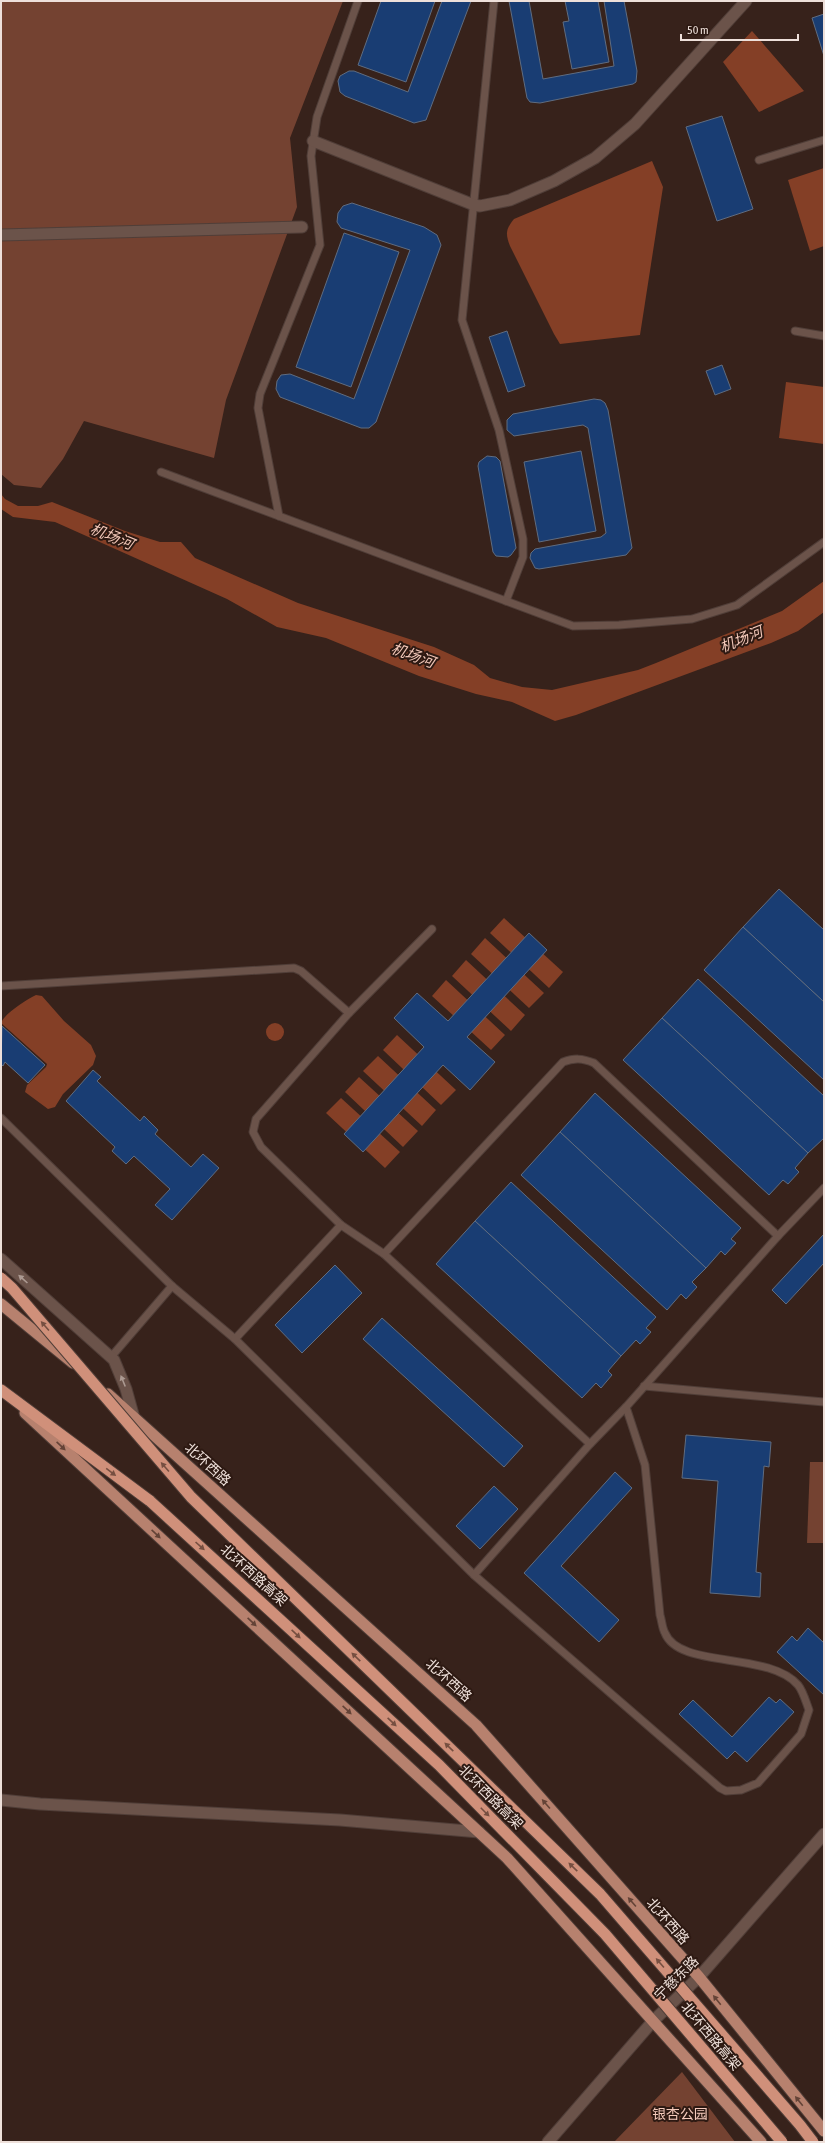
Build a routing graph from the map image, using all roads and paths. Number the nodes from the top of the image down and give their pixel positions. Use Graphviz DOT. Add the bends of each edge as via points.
graph roads {
  1 [pos="358,1"];
  2 [pos="494,1"];
  3 [pos="746,1"];
  4 [pos="824,140"];
  5 [pos="313,141"];
  6 [pos="759,160"];
  7 [pos="474,205"];
  8 [pos="302,228"];
  9 [pos="1,235"];
  10 [pos="794,331"];
  11 [pos="824,336"];
  12 [pos="161,472"];
  13 [pos="279,516"];
  14 [pos="824,542"];
  15 [pos="506,601"];
  16 [pos="432,929"];
  17 [pos="1,986"];
  18 [pos="349,1013"];
  19 [pos="1,1118"];
  20 [pos="824,1188"];
  21 [pos="341,1225"];
  22 [pos="778,1236"];
  23 [pos="384,1254"];
  24 [pos="1,1259"];
  25 [pos="1,1278"];
  26 [pos="172,1286"];
  27 [pos="1,1304"];
  28 [pos="235,1339"];
  29 [pos="111,1357"];
  30 [pos="644,1386"];
  31 [pos="1,1390"];
  32 [pos="824,1402"];
  33 [pos="626,1407"];
  34 [pos="134,1418"];
  35 [pos="590,1444"];
  36 [pos="474,1576"];
  37 [pos="1,1800"];
  38 [pos="479,1832"];
  39 [pos="824,1834"];
  40 [pos="699,1977"];
  41 [pos="653,2021"];
  42 [pos="824,2131"];
  43 [pos="548,2142"];
  44 [pos="761,2142"];
  45 [pos="782,2142"];
  46 [pos="813,2142"];
  1 -- 5 [label="lane" via="316,117"];
  2 -- 7 [label="lane"];
  3 -- 7 [label="street" via="635,124 594,158 554,181 510,200"];
  4 -- 6 [label="lane"];
  5 -- 7 [label="street"];
  5 -- 13 [label="lane" via="311,156 320,245 260,394 258,408"];
  7 -- 15 [label="lane" via="462,320 499,430 522,539 523,557"];
  8 -- 9 [label="street"];
  10 -- 11 [label="lane"];
  12 -- 13 [label="lane"];
  13 -- 15 [label="lane"];
  14 -- 15 [label="lane" via="737,605 692,619 573,626"];
  16 -- 18 [label="lane"];
  17 -- 18 [label="lane" via="294,968 301,971"];
  18 -- 21 [label="lane" via="256,1120 253,1132 261,1147"];
  19 -- 26 [label="lane"];
  20 -- 22 [label="lane"];
  21 -- 23 [label="lane"];
  21 -- 28 [label="lane"];
  22 -- 23 [label="lane" via="594,1063 584,1059 572,1059 563,1062"];
  22 -- 30 [label="lane"];
  23 -- 35 [label="lane"];
  29 -- 24 [label="street, one-way"];
  46 -- 25 [label="highway, 北环西路高架, one-way, bridge" via="600,1894 191,1497"];
  26 -- 28 [label="lane"];
  26 -- 29 [label="lane"];
  27 -- 34 [label="main road, 北环西路"];
  28 -- 36 [label="lane"];
  34 -- 29 [label="street, one-way" via="126,1389"];
  30 -- 32 [label="lane"];
  30 -- 33 [label="lane"];
  31 -- 38 [label="main road, one-way"];
  31 -- 45 [label="highway, 北环西路高架, one-way, bridge" via="150,1501 439,1765 605,1934"];
  33 -- 35 [label="lane"];
  33 -- 36 [label="lane" via="646,1465 660,1615 665,1634 676,1646 690,1653 768,1666 796,1682 809,1710 801,1734 758,1783 740,1790 726,1791 720,1788"];
  40 -- 34 [label="main road, 北环西路, one-way" via="476,1725"];
  35 -- 36 [label="lane"];
  37 -- 38 [label="street" via="340,1820"];
  38 -- 41 [label="main road" via="507,1858"];
  39 -- 40 [label="street, 宁慈东路"];
  40 -- 41 [label="street, 宁慈东路"];
  42 -- 40 [label="main road, 北环西路, one-way"];
  41 -- 43 [label="street, 宁慈东路"];
  41 -- 44 [label="main road"];
}
